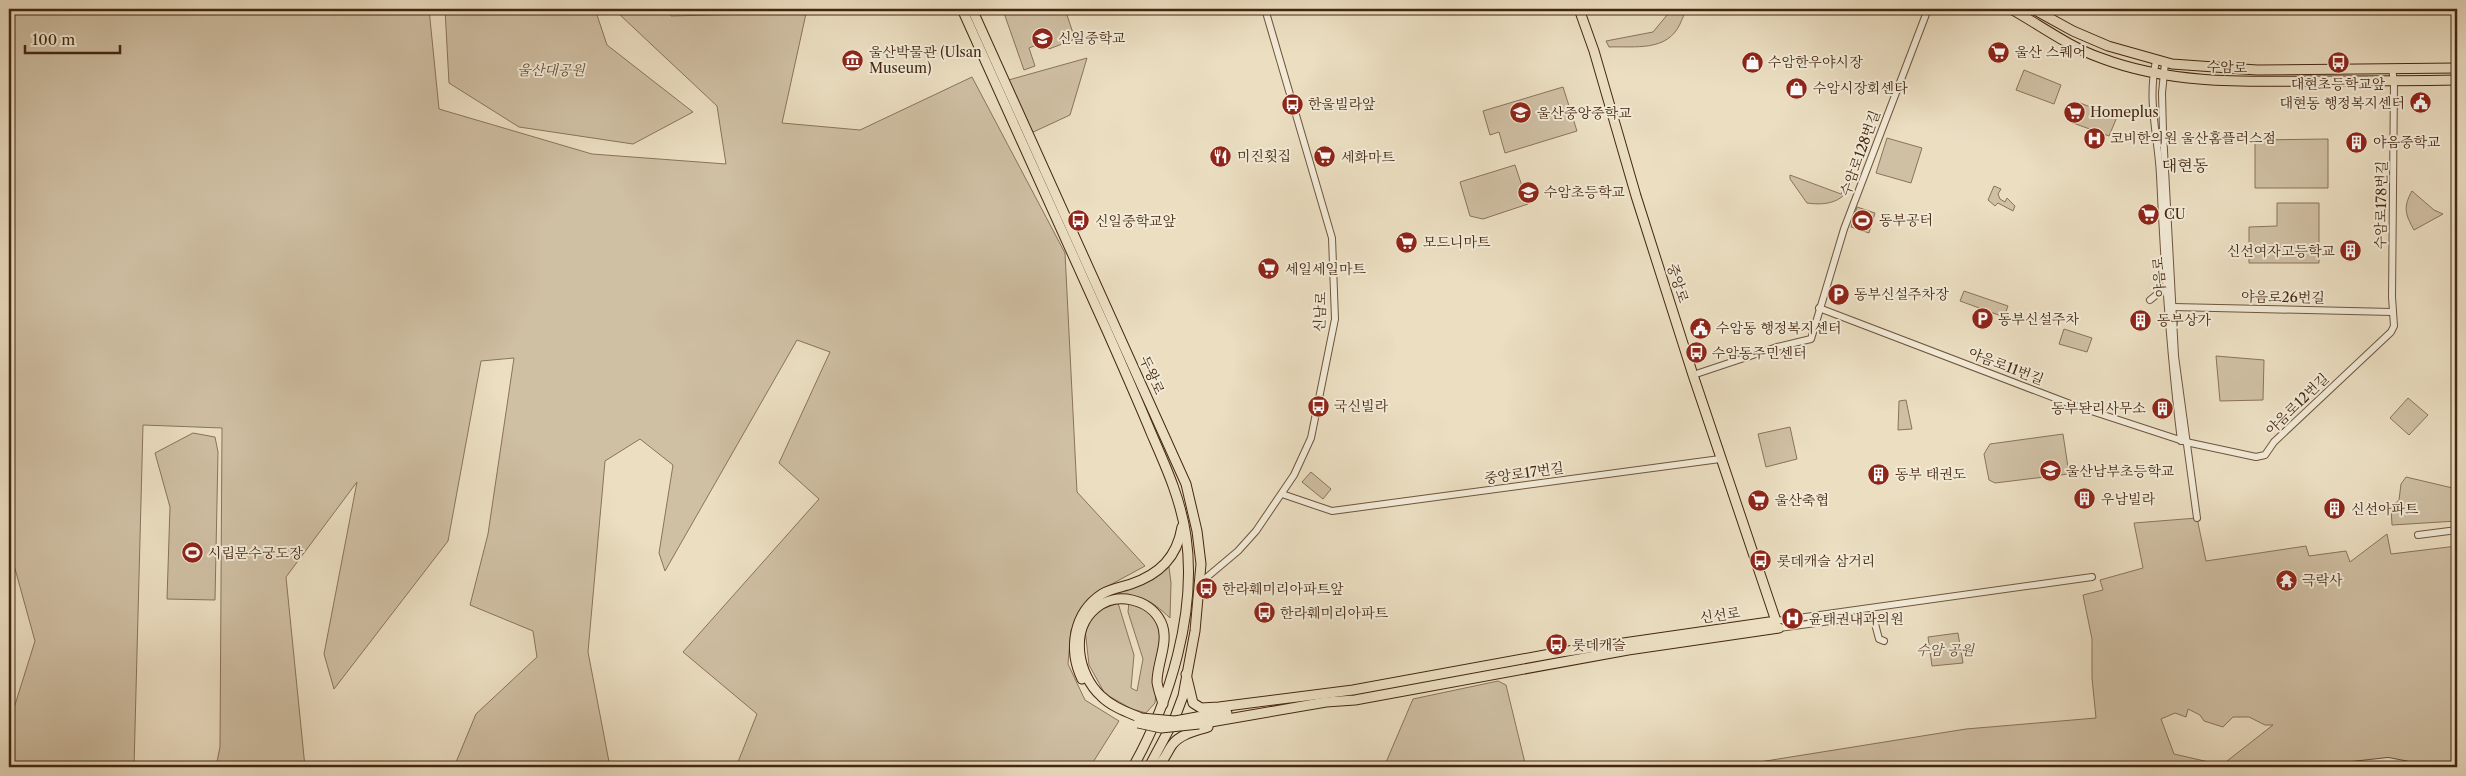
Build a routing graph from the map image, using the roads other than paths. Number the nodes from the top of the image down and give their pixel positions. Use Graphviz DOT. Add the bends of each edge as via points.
graph roads {
  1 [pos="962,9"];
  2 [pos="972,9"];
  3 [pos="1265,9"];
  4 [pos="1579,9"];
  5 [pos="1928,9"];
  6 [pos="2012,9"];
  7 [pos="2032,9"];
  8 [pos="2161,62"];
  9 [pos="2457,68"];
  10 [pos="2392,69"];
  11 [pos="2153,74"];
  12 [pos="2163,75"];
  13 [pos="2457,80"];
  14 [pos="2394,81"];
  15 [pos="2166,287"];
  16 [pos="2150,300"];
  17 [pos="2170,307"];
  18 [pos="1819,308"];
  19 [pos="2392,312"];
  20 [pos="1693,374"];
  21 [pos="2183,442"];
  22 [pos="1720,459"];
  23 [pos="1282,494"];
  24 [pos="2197,518"];
  25 [pos="1183,519"];
  26 [pos="2457,530"];
  27 [pos="2418,535"];
  28 [pos="2092,577"];
  29 [pos="1200,583"];
  30 [pos="1882,607"];
  31 [pos="1864,617"];
  32 [pos="1777,625"];
  33 [pos="1884,641"];
  34 [pos="1186,674"];
  35 [pos="1353,690"];
  36 [pos="1355,700"];
  37 [pos="1163,704"];
  38 [pos="1139,720"];
  39 [pos="1198,720"];
  40 [pos="1133,767"];
  41 [pos="1149,767"];
  42 [pos="1156,767"];
  43 [pos="2334,767"];
  44 [pos="2419,767"];
  1 -- 25 [label="main road" via="1119,358 1170,478"];
  2 -- 29 [label="main road, 두왕로" via="1183,473 1197,531"];
  3 -- 23 [label="street, 신남로" via="1332,238 1335,319 1311,438"];
  4 -- 20 [label="main road, 중앙로"];
  5 -- 18 [label="street, 수암로128번길" via="1845,226"];
  6 -- 11 [label="main road, 수암로" via="2086,52"];
  7 -- 8 [label="main road, 수암로" via="2091,39"];
  8 -- 10 [label="main road, 수암로" via="2228,69"];
  8 -- 11 [label="street, 야음로"];
  8 -- 12 [label="street, 야음로"];
  9 -- 10 [label="main road, 수암로"];
  10 -- 14 [label="street, 수암로178번길"];
  11 -- 12 [label="main road, 수암로"];
  11 -- 15 [label="street, 야음로" via="2153,128 2160,173"];
  12 -- 14 [label="main road, 수암로" via="2256,82"];
  12 -- 17 [label="street, 야음로"];
  13 -- 14 [label="main road, 수암로"];
  14 -- 19 [label="street, 수암로178번길"];
  15 -- 16 [label="street, 야음로"];
  15 -- 17 [label="street, 야음로"];
  17 -- 19 [label="street, 야음로26번길"];
  17 -- 21 [label="street, 야음로"];
  17 -- 21 [label="street, 야음로" via="2170,355"];
  18 -- 20 [label="street, 수암로128번길" via="1811,339"];
  18 -- 21 [label="street, 야음로11번길" via="2073,405"];
  19 -- 21 [label="street, 야음로12번길" via="2394,326 2391,332 2274,442 2265,455 2256,457"];
  20 -- 22 [label="main road, 중앙로"];
  21 -- 24 [label="street, 야음로"];
  22 -- 23 [label="street, 중앙로17번길" via="1332,511"];
  22 -- 32 [label="main road, 중앙로"];
  23 -- 29 [label="street, 신남로" via="1238,551"];
  25 -- 37 [label="main road" via="1186,610"];
  25 -- 38 [label="main road" via="1174,555 1160,569 1134,583 1103,593 1088,606 1074,634 1074,663 1087,689 1119,716"];
  26 -- 27 [label="street"];
  28 -- 30 [label="street, 신선로"];
  29 -- 34 [label="main road, 두왕로"];
  30 -- 31 [label="street"];
  30 -- 32 [label="street, 신선로"];
  31 -- 32 [label="street, 신선로"];
  31 -- 33 [label="street" via="1874,620 1879,639"];
  32 -- 35 [label="main road, 신선로" via="1561,652"];
  32 -- 36 [label="main road, 신선로"];
  34 -- 35 [label="main road" via="1193,703 1201,708"];
  34 -- 41 [label="main road, 두왕로" via="1174,720"];
  35 -- 39 [label="main road" via="1325,699"];
  36 -- 39 [label="main road"];
  36 -- 42 [label="main road" via="1211,726 1186,734 1174,743"];
  37 -- 38 [label="main road" via="1157,682 1165,635 1152,608 1139,601 1117,598 1096,608 1082,627 1079,640 1084,673 1101,696"];
  37 -- 40 [label="main road"];
  38 -- 39 [label="main road, bridge"];
  43 -- 44 [label="street" via="2388,761"];
}
